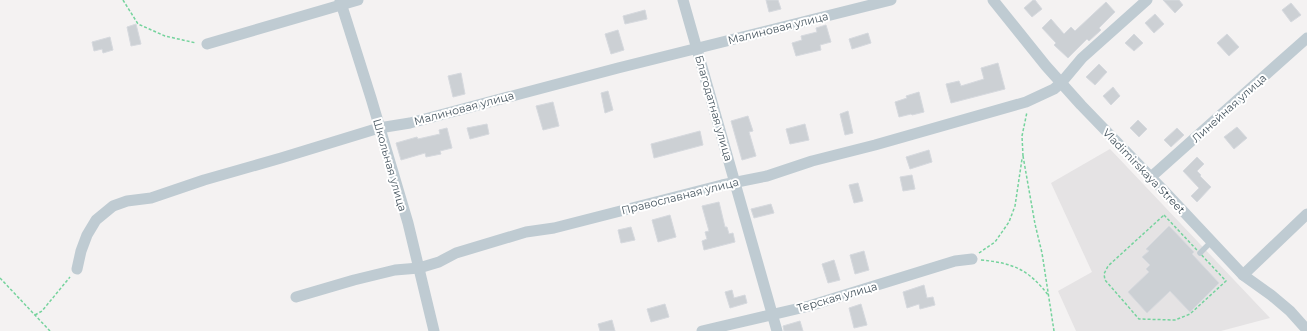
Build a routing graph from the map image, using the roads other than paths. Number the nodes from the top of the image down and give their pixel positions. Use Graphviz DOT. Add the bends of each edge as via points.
graph roads {
  1 [pos="358,0"];
  2 [pos="683,0"];
  3 [pos="891,0"];
  4 [pos="993,0"];
  5 [pos="1147,0"];
  6 [pos="340,3"];
  7 [pos="1307,38"];
  8 [pos="207,44"];
  9 [pos="697,48"];
  10 [pos="1061,83"];
  11 [pos="380,128"];
  12 [pos="1151,177"];
  13 [pos="735,182"];
  14 [pos="1307,214"];
  15 [pos="1211,242"];
  16 [pos="1200,252"];
  17 [pos="972,258"];
  18 [pos="419,268"];
  19 [pos="77,269"];
  20 [pos="1243,275"];
  21 [pos="296,297"];
  22 [pos="772,314"];
  23 [pos="1307,330"];
  24 [pos="434,331"];
  25 [pos="702,331"];
  26 [pos="777,331"];
  1 -- 6 [label="street"];
  2 -- 9 [label="street, Благодатная улица"];
  3 -- 9 [label="street, Малиновая улица"];
  4 -- 10 [label="street, Vladimirskaya Street"];
  5 -- 10 [label="street, Православная улица" via="1082,58"];
  6 -- 8 [label="street"];
  6 -- 11 [label="street, Школьная улица"];
  7 -- 12 [label="street, Линейная улица"];
  9 -- 11 [label="street, Малиновая улица"];
  9 -- 13 [label="street, Благодатная улица"];
  10 -- 12 [label="street, Vladimirskaya Street"];
  10 -- 13 [label="street, Православная улица" via="1026,102 875,146 812,161 767,176"];
  11 -- 18 [label="street, Школьная улица"];
  11 -- 19 [label="street, Малиновая улица" via="151,198 113,206 96,220 87,235 80,251"];
  12 -- 15 [label="street, Vladimirskaya Street"];
  13 -- 18 [label="street, Православная улица" via="554,228 526,232 456,253"];
  13 -- 22 [label="street, Благодатная улица"];
  14 -- 20 [label="street"];
  15 -- 16 [label="lane"];
  15 -- 20 [label="street, Vladimirskaya Street"];
  17 -- 22 [label="street, Терская улица" via="809,306"];
  18 -- 21 [label="street, Православная улица" via="395,270"];
  18 -- 24 [label="street, Школьная улица"];
  20 -- 23 [label="street, Vladimirskaya Street" via="1290,311"];
  22 -- 25 [label="street, Терская улица"];
  22 -- 26 [label="street, Благодатная улица"];
}
